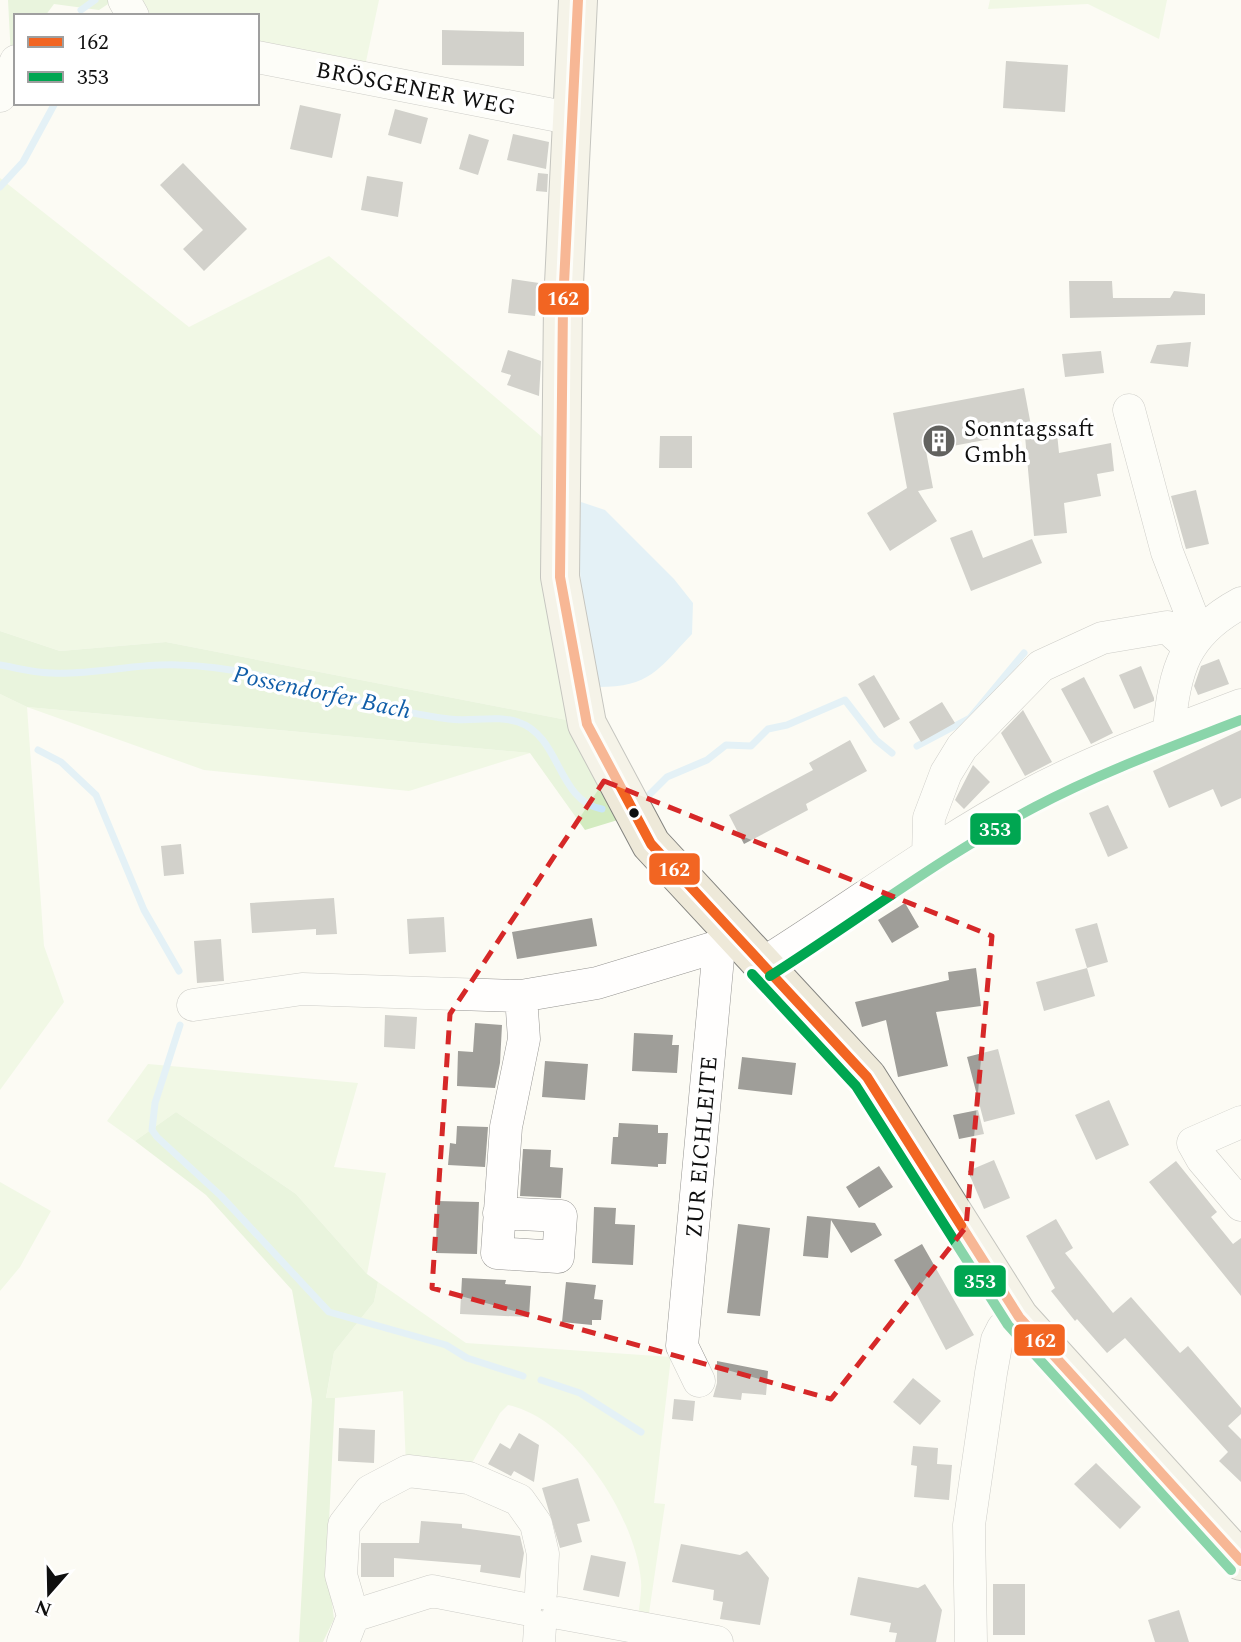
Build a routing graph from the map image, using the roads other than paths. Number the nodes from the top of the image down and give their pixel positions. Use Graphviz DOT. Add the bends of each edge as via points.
graph roads {
  1 [pos="578,0"];
  2 [pos="259,57"];
  3 [pos="14,65"];
  4 [pos="0,96"];
  5 [pos="574,119"];
  6 [pos="1129,410"];
  7 [pos="1241,603"];
  8 [pos="1194,640"];
  9 [pos="1241,705"];
  10 [pos="1169,731"];
  11 [pos="928,857"];
  12 [pos="740,950"];
  13 [pos="521,996"];
  14 [pos="193,1004"];
  15 [pos="1241,1122"];
  16 [pos="1241,1205"];
  17 [pos="499,1213"];
  18 [pos="1019,1317"];
  19 [pos="699,1381"];
  20 [pos="1241,1561"];
  21 [pos="541,1617"];
  22 [pos="348,1629"];
  23 [pos="717,1642"];
  24 [pos="971,1642"];
  1 -- 5 [label="main road"];
  2 -- 5 [label="street, BRÖSGENER WEG"];
  3 -- 4 [label="street"];
  5 -- 12 [label="main road" via="564,304 560,578 587,724 651,844"];
  6 -- 8 [label="street"];
  7 -- 8 [label="street" via="1217,615"];
  8 -- 10 [label="street" via="1172,691"];
  8 -- 11 [label="street" via="1167,626 1153,626 1102,638 1041,666 962,747 946,773 929,818"];
  9 -- 10 [label="street"];
  10 -- 11 [label="street" via="1023,797"];
  11 -- 12 [label="street"];
  12 -- 13 [label="street"];
  12 -- 18 [label="main road" via="867,1077"];
  12 -- 19 [label="street, ZUR EICHLEITE" via="682,1346"];
  13 -- 14 [label="street" via="302,989"];
  13 -- 17 [label="street" via="524,1039 506,1127"];
  15 -- 16 [label="street" via="1194,1143 1202,1160"];
  17 -- 17 [label="street" via="561,1216 558,1257 497,1253"];
  18 -- 20 [label="main road"];
  18 -- 24 [label="street" via="1003,1328 997,1340 991,1373 969,1525"];
  21 -- 22 [label="street" via="432,1591"];
  21 -- 22 [label="street" via="543,1555 537,1524 519,1500 470,1478 408,1471 370,1492 344,1525 341,1575"];
  21 -- 23 [label="street"];
}
